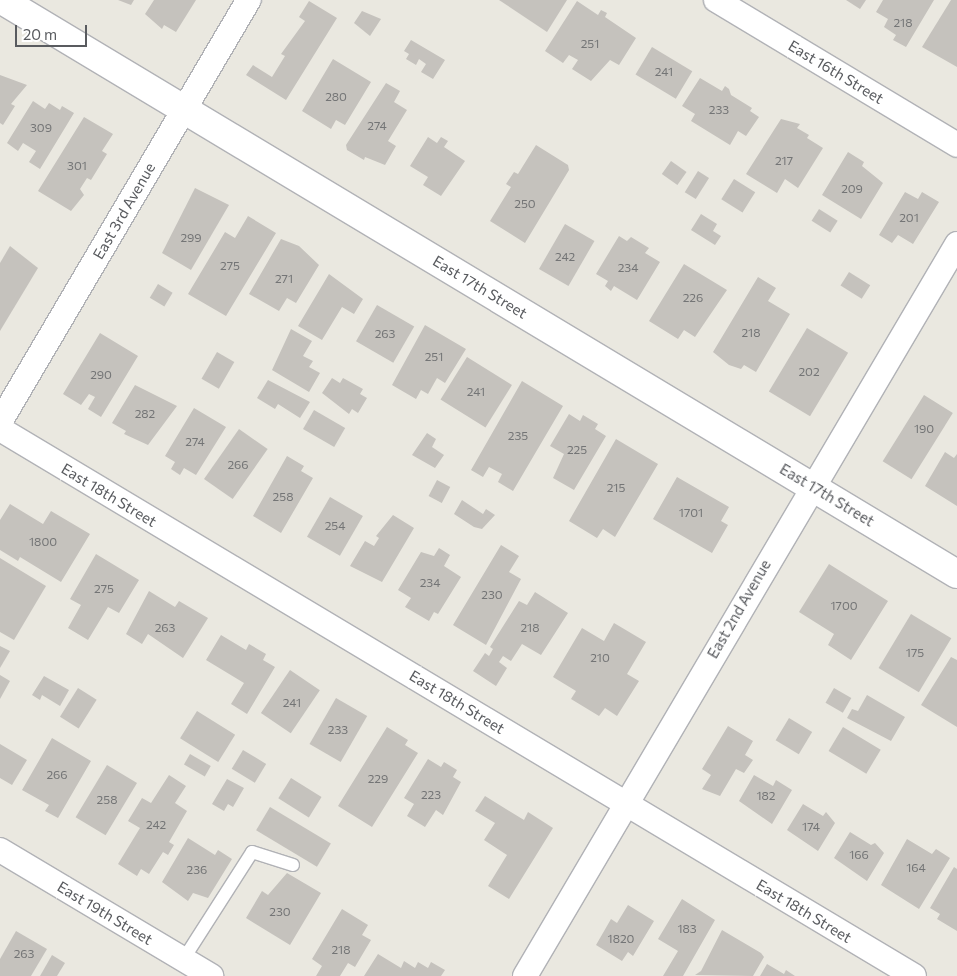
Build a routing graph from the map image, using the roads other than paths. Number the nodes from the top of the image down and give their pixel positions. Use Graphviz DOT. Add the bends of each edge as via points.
graph roads {
  1 [pos="2,0"];
  2 [pos="249,0"];
  3 [pos="716,0"];
  4 [pos="183,110"];
  5 [pos="957,145"];
  6 [pos="957,244"];
  7 [pos="0,422"];
  8 [pos="0,429"];
  9 [pos="811,485"];
  10 [pos="957,574"];
  11 [pos="626,803"];
  12 [pos="0,850"];
  13 [pos="293,865"];
  14 [pos="183,960"];
  15 [pos="211,976"];
  16 [pos="525,976"];
  17 [pos="914,976"];
  1 -- 4 [label="street, East 17th Street"];
  2 -- 4 [label="street, East 3rd Avenue"];
  3 -- 5 [label="street, East 16th Street"];
  4 -- 7 [label="street, East 3rd Avenue"];
  4 -- 9 [label="street, East 17th Street"];
  6 -- 9 [label="street, East 2nd Avenue"];
  8 -- 11 [label="street, East 18th Street"];
  9 -- 10 [label="street, East 17th Street"];
  9 -- 11 [label="street, East 2nd Avenue"];
  11 -- 16 [label="street, East 2nd Avenue"];
  11 -- 17 [label="street, East 18th Street"];
  12 -- 14 [label="street, East 19th Street"];
  13 -- 14 [label="lane" via="252,852"];
  14 -- 15 [label="street, East 19th Street"];
}
